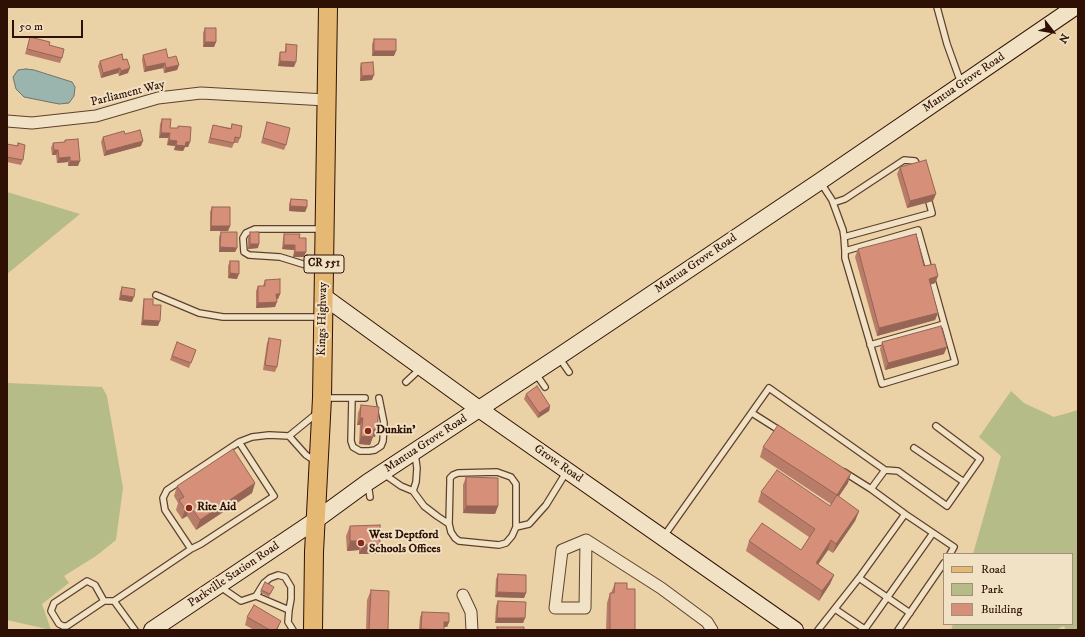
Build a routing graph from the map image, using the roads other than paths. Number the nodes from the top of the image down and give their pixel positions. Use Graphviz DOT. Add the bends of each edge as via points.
graph roads {
  1 [pos="328,7"];
  2 [pos="1075,7"];
  3 [pos="939,8"];
  4 [pos="962,84"];
  5 [pos="326,100"];
  6 [pos="7,121"];
  7 [pos="919,168"];
  8 [pos="819,182"];
  9 [pos="929,202"];
  10 [pos="833,203"];
  11 [pos="324,229"];
  12 [pos="844,237"];
  13 [pos="845,251"];
  14 [pos="324,270"];
  15 [pos="156,295"];
  16 [pos="323,296"];
  17 [pos="323,317"];
  18 [pos="944,324"];
  19 [pos="870,345"];
  20 [pos="558,357"];
  21 [pos="422,367"];
  22 [pos="534,372"];
  23 [pos="569,372"];
  24 [pos="406,382"];
  25 [pos="545,387"];
  26 [pos="352,398"];
  27 [pos="365,398"];
  28 [pos="379,398"];
  29 [pos="322,404"];
  30 [pos="479,409"];
  31 [pos="752,413"];
  32 [pos="936,426"];
  33 [pos="785,434"];
  34 [pos="289,436"];
  35 [pos="239,442"];
  36 [pos="914,448"];
  37 [pos="415,451"];
  38 [pos="318,463"];
  39 [pos="838,468"];
  40 [pos="885,470"];
  41 [pos="567,471"];
  42 [pos="382,473"];
  43 [pos="964,482"];
  44 [pos="871,490"];
  45 [pos="413,491"];
  46 [pos="905,514"];
  47 [pos="316,520"];
  48 [pos="449,524"];
  49 [pos="516,527"];
  50 [pos="933,533"];
  51 [pos="663,538"];
  52 [pos="586,540"];
  53 [pos="191,549"];
  54 [pos="951,553"];
  55 [pos="943,564"];
  56 [pos="859,578"];
  57 [pos="218,585"];
  58 [pos="463,595"];
  59 [pos="256,596"];
  60 [pos="887,598"];
  61 [pos="104,601"];
  62 [pos="114,601"];
  63 [pos="835,608"];
  64 [pos="289,610"];
  65 [pos="910,613"];
  66 [pos="135,630"];
  67 [pos="152,630"];
  68 [pos="293,630"];
  69 [pos="313,630"];
  70 [pos="472,630"];
  71 [pos="712,630"];
  72 [pos="795,630"];
  73 [pos="818,630"];
  74 [pos="865,630"];
  75 [pos="898,630"];
  1 -- 5 [label="main road, Kings Highway / CR 551"];
  2 -- 4 [label="main road, Mantua Grove Road"];
  3 -- 4 [label="lane" via="947,44"];
  4 -- 8 [label="main road, Mantua Grove Road"];
  5 -- 6 [label="street, Parliament Way" via="201,93 158,98 96,116 32,123"];
  5 -- 11 [label="main road, Kings Highway / CR 551"];
  7 -- 10 [label="lane" via="915,161 904,160 845,199"];
  8 -- 10 [label="lane"];
  8 -- 20 [label="main road, Mantua Grove Road"];
  9 -- 12 [label="lane" via="932,213"];
  10 -- 12 [label="lane"];
  11 -- 14 [label="main road, Kings Highway / CR 551"];
  11 -- 14 [label="lane" via="255,229 246,233 243,238 244,252 249,255 280,257"];
  12 -- 13 [label="lane"];
  13 -- 18 [label="lane" via="918,230"];
  13 -- 19 [label="lane"];
  14 -- 16 [label="main road, Kings Highway / CR 551"];
  15 -- 17 [label="lane" via="199,313 223,317"];
  16 -- 17 [label="main road, Kings Highway / CR 551"];
  16 -- 21 [label="main road, Grove Road"];
  17 -- 29 [label="main road, Kings Highway / CR 551"];
  18 -- 19 [label="lane"];
  18 -- 19 [label="lane" via="954,362 882,384"];
  20 -- 22 [label="main road, Mantua Grove Road"];
  20 -- 23 [label="lane"];
  21 -- 24 [label="lane"];
  21 -- 30 [label="main road, Grove Road"];
  22 -- 25 [label="lane"];
  22 -- 30 [label="main road, Mantua Grove Road"];
  26 -- 27 [label="lane"];
  26 -- 28 [label="lane" via="351,441 353,447 369,451 375,450 384,441 384,423"];
  26 -- 29 [label="lane"];
  29 -- 34 [label="lane"];
  29 -- 38 [label="main road, Kings Highway / CR 551"];
  30 -- 37 [label="main road, Mantua Grove Road"];
  30 -- 41 [label="main road, Grove Road"];
  31 -- 33 [label="lane"];
  31 -- 40 [label="lane" via="769,388"];
  31 -- 51 [label="lane"];
  32 -- 43 [label="lane" via="980,459"];
  34 -- 35 [label="lane" via="252,437"];
  34 -- 38 [label="lane" via="306,455"];
  35 -- 53 [label="lane" via="167,490 163,501 166,511"];
  35 -- 53 [label="lane" via="274,496"];
  36 -- 43 [label="lane"];
  37 -- 42 [label="main road, Mantua Grove Road"];
  37 -- 45 [label="lane" via="417,468"];
  38 -- 47 [label="main road, Kings Highway / CR 551"];
  39 -- 44 [label="lane"];
  40 -- 43 [label="lane" via="898,471 947,506"];
  40 -- 44 [label="lane"];
  41 -- 49 [label="lane" via="546,505 529,524"];
  41 -- 51 [label="main road, Grove Road"];
  42 -- 45 [label="lane"];
  42 -- 47 [label="main road, Mantua Grove Road" via="369,490"];
  44 -- 46 [label="lane"];
  45 -- 48 [label="lane" via="424,506"];
  46 -- 50 [label="lane"];
  46 -- 56 [label="lane"];
  47 -- 57 [label="main road, Parkville Station Road"];
  47 -- 69 [label="main road, Kings Highway / CR 551"];
  48 -- 49 [label="lane" via="451,532 459,541 499,545 506,543"];
  48 -- 49 [label="lane" via="450,478 458,473 497,472 511,478 516,484"];
  50 -- 54 [label="lane" via="954,547"];
  50 -- 60 [label="lane"];
  51 -- 72 [label="main road, Grove Road"];
  52 -- 52 [label="street" via="562,550 555,608 585,608"];
  52 -- 71 [label="street" via="661,588 707,622"];
  53 -- 62 [label="lane"];
  55 -- 65 [label="lane"];
  56 -- 60 [label="lane"];
  56 -- 63 [label="lane"];
  57 -- 59 [label="lane" via="241,601"];
  57 -- 67 [label="main road, Parkville Station Road"];
  58 -- 70 [label="street" via="471,612"];
  59 -- 64 [label="lane"];
  59 -- 64 [label="lane" via="270,578 278,575 285,577 291,587"];
  60 -- 65 [label="lane"];
  60 -- 74 [label="lane"];
  61 -- 61 [label="lane" via="67,626 59,624 51,611 54,603 87,581 95,585"];
  61 -- 62 [label="lane"];
  62 -- 66 [label="lane"];
  63 -- 73 [label="lane"];
  63 -- 74 [label="lane"];
  64 -- 68 [label="lane" via="288,622"];
  65 -- 75 [label="lane"];
}
